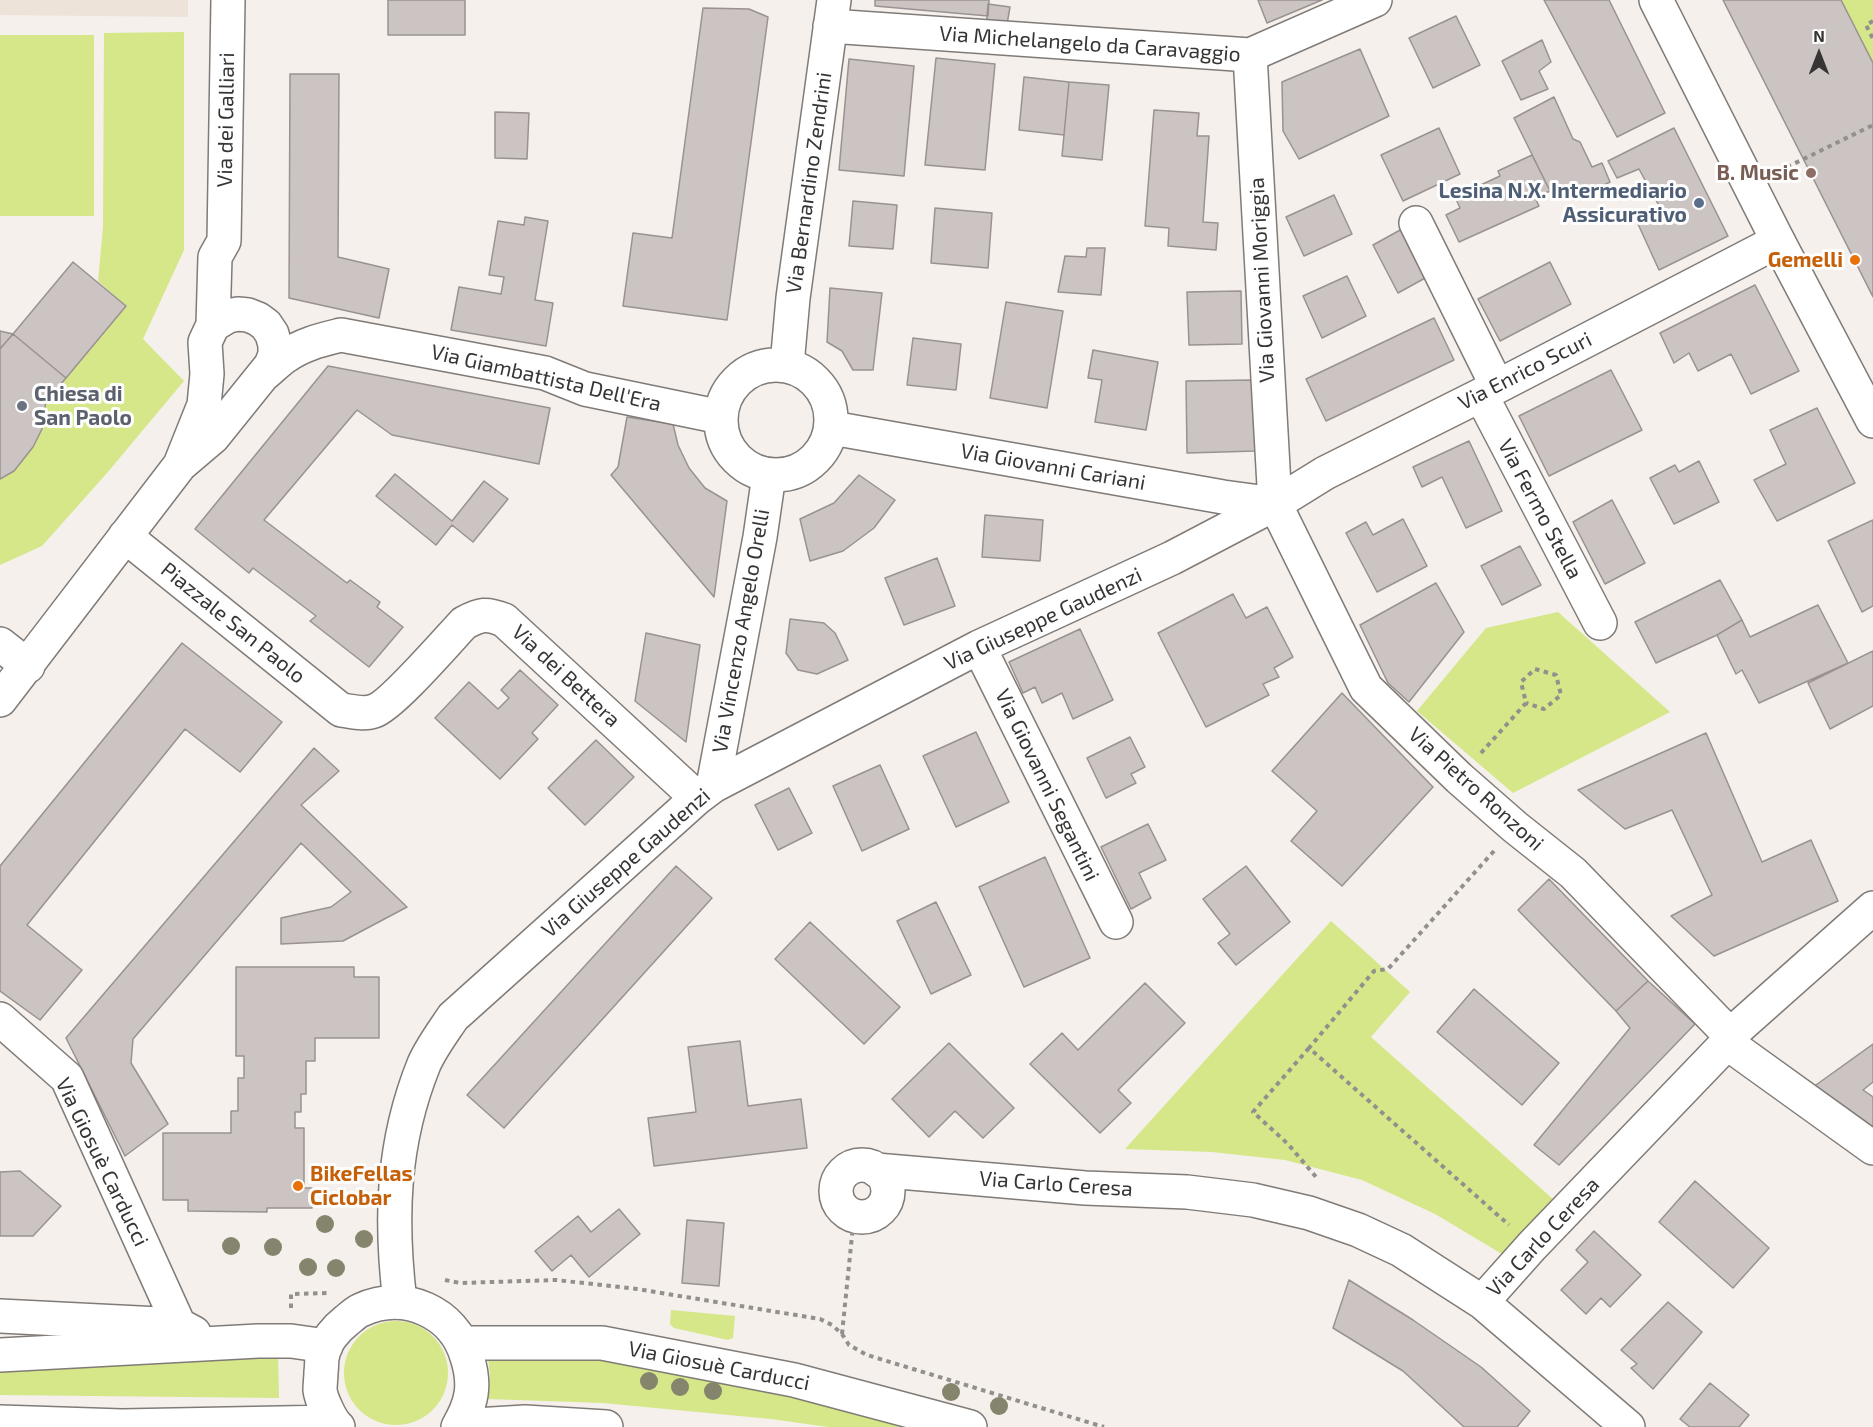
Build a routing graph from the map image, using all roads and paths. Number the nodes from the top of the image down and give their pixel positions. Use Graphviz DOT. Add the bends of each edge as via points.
graph roads {
  1 [pos="228,0"];
  2 [pos="1375,0"];
  3 [pos="1656,0"];
  4 [pos="832,13"];
  5 [pos="1873,21"];
  6 [pos="1873,39"];
  7 [pos="1250,55"];
  8 [pos="1873,125"];
  9 [pos="1750,185"];
  10 [pos="1416,223"];
  11 [pos="224,241"];
  12 [pos="1778,241"];
  13 [pos="258,319"];
  14 [pos="213,325"];
  15 [pos="206,359"];
  16 [pos="787,365"];
  17 [pos="266,373"];
  18 [pos="1489,391"];
  19 [pos="721,417"];
  20 [pos="1873,421"];
  21 [pos="832,428"];
  22 [pos="180,465"];
  23 [pos="769,475"];
  24 [pos="1275,504"];
  25 [pos="125,536"];
  26 [pos="1600,623"];
  27 [pos="0,644"];
  28 [pos="979,647"];
  29 [pos="28,666"];
  30 [pos="0,700"];
  31 [pos="1526,704"];
  32 [pos="341,710"];
  33 [pos="1459,778"];
  34 [pos="705,792"];
  35 [pos="1515,827"];
  36 [pos="1873,908"];
  37 [pos="1116,922"];
  38 [pos="0,1019"];
  39 [pos="1729,1039"];
  40 [pos="1309,1048"];
  41 [pos="1873,1148"];
  42 [pos="394,1203"];
  43 [pos="316,1205"];
  44 [pos="1309,1213"];
  45 [pos="854,1216"];
  46 [pos="1532,1246"];
  47 [pos="400,1302"];
  48 [pos="1482,1302"];
  49 [pos="0,1316"];
  50 [pos="179,1325"];
  51 [pos="842,1334"];
  52 [pos="214,1343"];
  53 [pos="463,1343"];
  54 [pos="326,1346"];
  55 [pos="0,1355"];
  56 [pos="0,1422"];
  57 [pos="335,1425"];
  58 [pos="458,1426"];
  59 [pos="606,1427"];
  60 [pos="970,1427"];
  61 [pos="1628,1427"];
  1 -- 11 [label="street, Via dei Galliari"];
  2 -- 7 [label="street, Via Michelangelo da Caravaggio"];
  3 -- 9 [label="street"];
  4 -- 7 [label="street, Via Michelangelo da Caravaggio"];
  4 -- 16 [label="street, Via Bernardino Zendrini"];
  5 -- 6 [label="path" via="1866,25"];
  7 -- 24 [label="street, Via Giovanni Moriggia"];
  8 -- 9 [label="path"];
  9 -- 12 [label="street"];
  10 -- 18 [label="street, Via Fermo Stella"];
  11 -- 13 [label="street, Via dei Galliari" via="233,256 243,297"];
  11 -- 14 [label="street, Via dei Galliari" via="215,257"];
  12 -- 18 [label="street, Via Enrico Scuri"];
  12 -- 20 [label="street"];
  13 -- 14 [label="street" via="238,314"];
  13 -- 17 [label="street" via="272,334 275,345 272,365"];
  14 -- 15 [label="street" via="205,342"];
  15 -- 17 [label="street" via="218,376 237,384 247,384"];
  15 -- 22 [label="street" via="204,405"];
  16 -- 19 [label="street" via="769,365 735,382 725,398"];
  16 -- 21 [label="street" via="817,381 826,395"];
  17 -- 19 [label="street, Via Giambattista Dell'Era" via="299,348 341,335 545,373 585,389"];
  17 -- 22 [label="street" via="213,437"];
  18 -- 24 [label="street, Via Enrico Scuri" via="1325,473"];
  18 -- 26 [label="street, Via Fermo Stella"];
  19 -- 23 [label="street" via="722,433 739,462"];
  21 -- 23 [label="street" via="816,459 803,469"];
  21 -- 24 [label="street, Via Giovanni Cariani"];
  22 -- 25 [label="street"];
  23 -- 34 [label="street, Via Vincenzo Angelo Orelli" via="760,537"];
  24 -- 28 [label="street, Via Giuseppe Gaudenzi" via="1172,558"];
  24 -- 33 [label="street, Via Pietro Ronzoni" via="1366,688"];
  25 -- 29 [label="street"];
  25 -- 32 [label="street, Piazzale San Paolo"];
  27 -- 29 [label="street"];
  28 -- 34 [label="street, Via Giuseppe Gaudenzi"];
  28 -- 37 [label="street, Via Giovanni Segantini"];
  29 -- 30 [label="street"];
  31 -- 31 [label="path" via="1544,709 1561,695 1556,675 1535,669 1521,682"];
  31 -- 33 [label="path"];
  32 -- 34 [label="street, Via dei Bettera" via="374,711 390,701 464,623 489,614 504,620"];
  33 -- 35 [label="street, Via Pietro Ronzoni"];
  34 -- 42 [label="street, Via Giuseppe Gaudenzi" via="453,1017 425,1062 410,1108"];
  35 -- 39 [label="street, Via Pietro Ronzoni" via="1573,873"];
  35 -- 40 [label="path" via="1388,969 1374,971"];
  36 -- 39 [label="street, Via Carlo Ceresa"];
  38 -- 50 [label="street, Via Giosuè Carducci" via="67,1078"];
  39 -- 41 [label="street, Via Pietro Ronzoni"];
  39 -- 46 [label="street, Via Carlo Ceresa"];
  40 -- 44 [label="path" via="1253,1112 1316,1177"];
  40 -- 46 [label="path"];
  42 -- 43 [label="path"];
  42 -- 47 [label="street, Via Giuseppe Gaudenzi"];
  44 -- 45 [label="street, Via Carlo Ceresa" via="1253,1200 1187,1192 1085,1188 876,1170 886,1182 887,1198 878,1211"];
  44 -- 48 [label="street, Via Carlo Ceresa" via="1401,1250"];
  45 -- 51 [label="path"];
  46 -- 48 [label="street, Via Carlo Ceresa"];
  47 -- 53 [label="street" via="422,1307 447,1321"];
  47 -- 54 [label="street" via="360,1310 339,1327"];
  48 -- 61 [label="street"];
  49 -- 50 [label="street"];
  50 -- 52 [label="street"];
  52 -- 54 [label="street" via="291,1341"];
  52 -- 55 [label="street"];
  53 -- 58 [label="street" via="472,1372 471,1401"];
  53 -- 60 [label="street, Via Giosuè Carducci" via="602,1343 794,1380"];
  54 -- 57 [label="street" via="320,1392"];
  56 -- 57 [label="street"];
  58 -- 59 [label="street" via="525,1422"];
}
